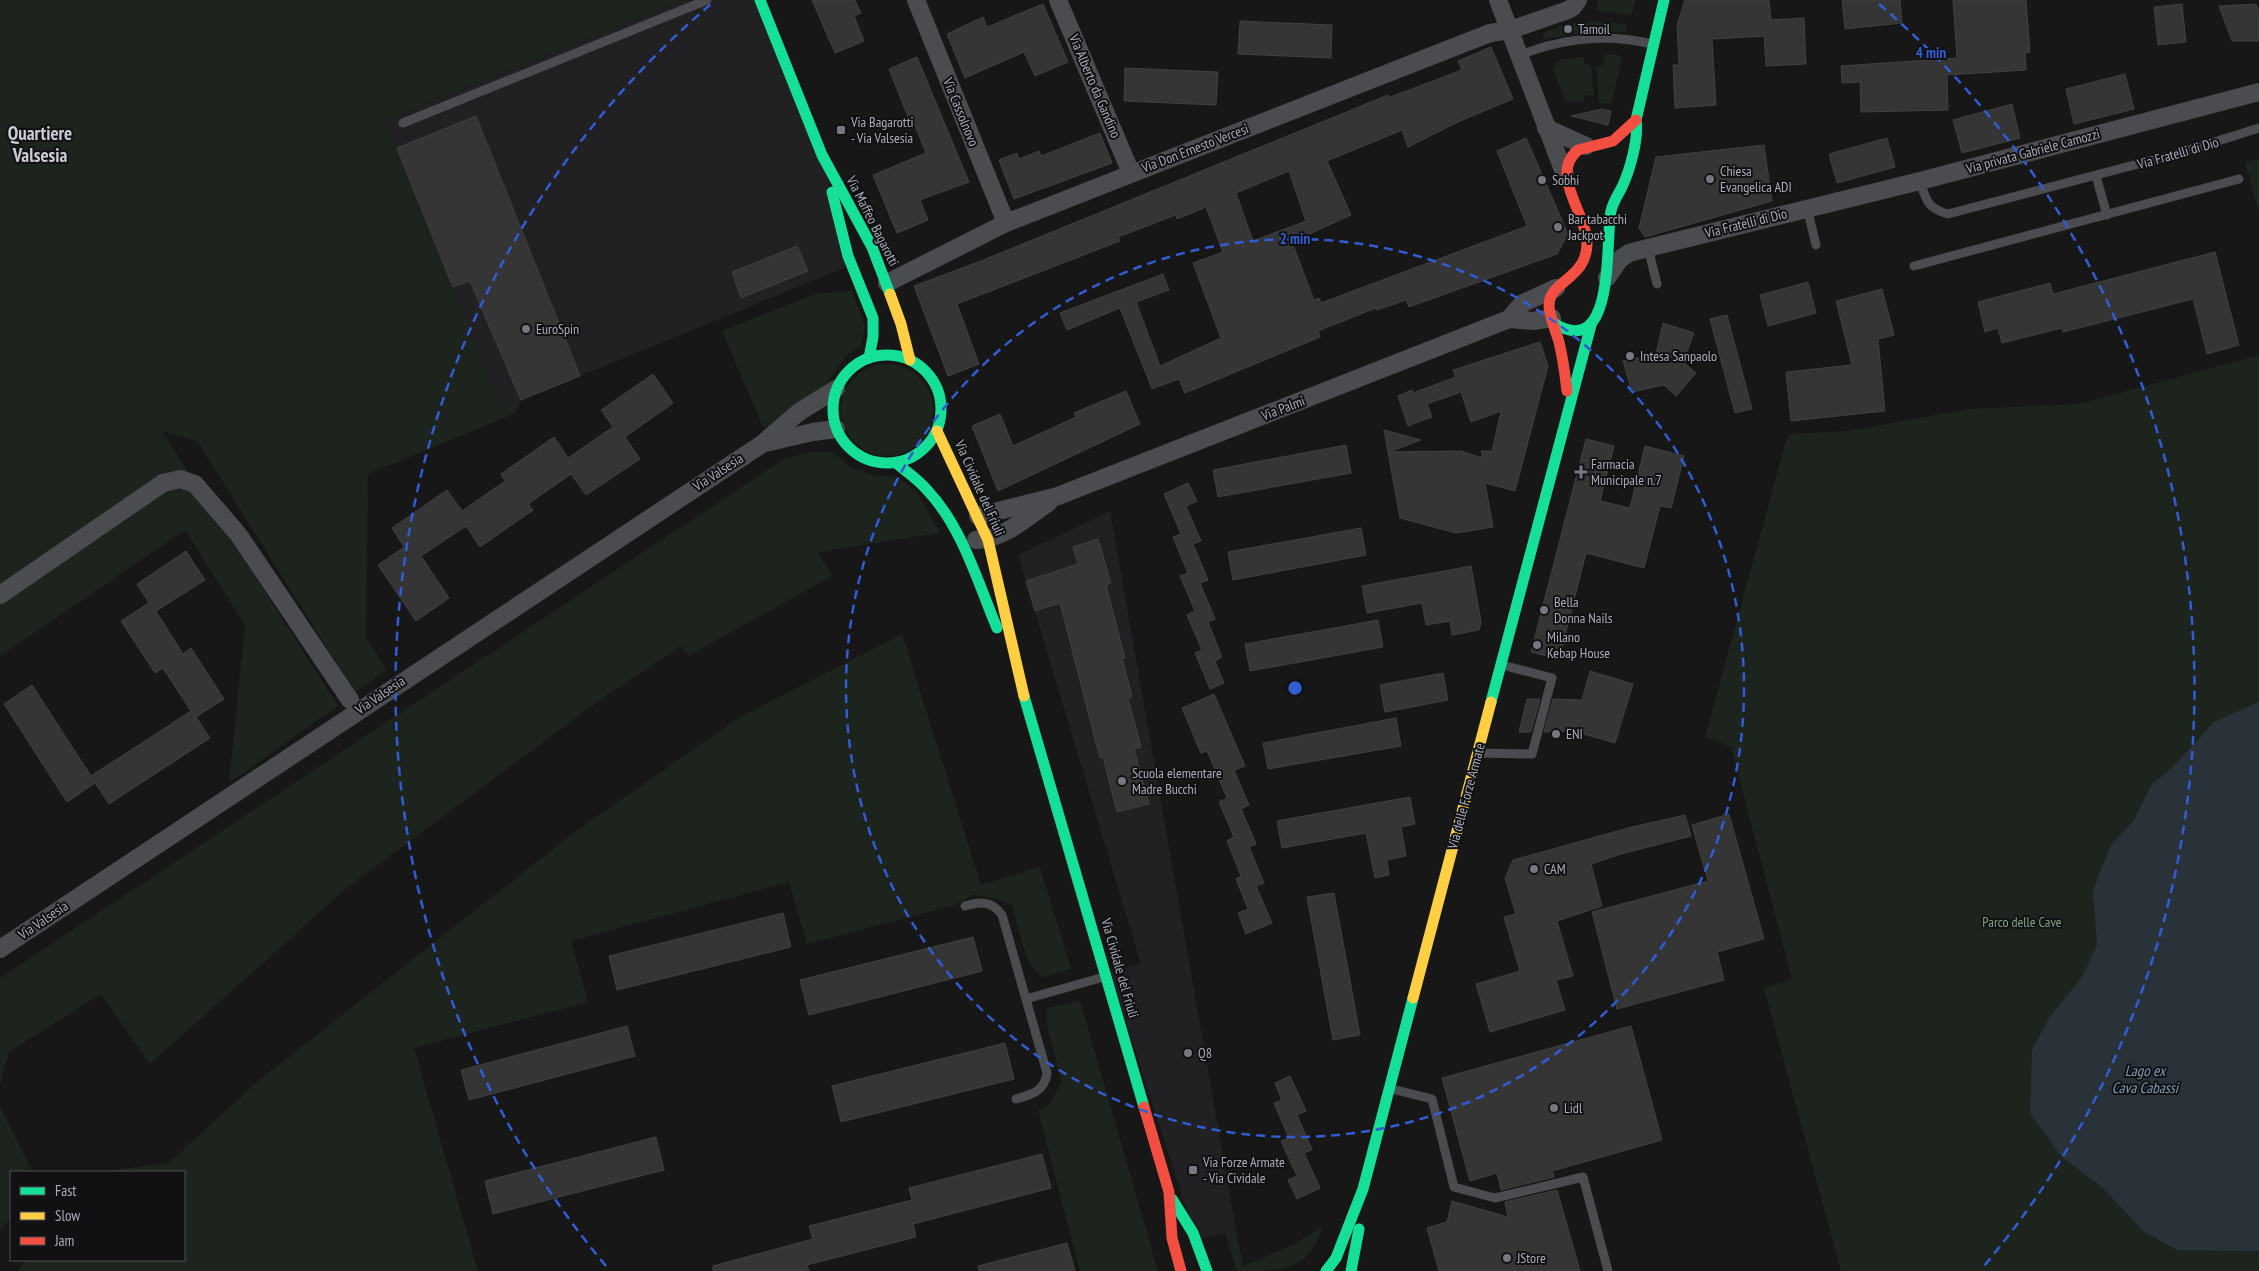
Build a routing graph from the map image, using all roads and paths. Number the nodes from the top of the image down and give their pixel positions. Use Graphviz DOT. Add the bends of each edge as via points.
graph roads {
  1 [pos="707,0"];
  2 [pos="760,0"];
  3 [pos="916,0"];
  4 [pos="1058,0"];
  5 [pos="1498,0"];
  6 [pos="1578,0"];
  7 [pos="1664,0"];
  8 [pos="1510,30"];
  9 [pos="1653,44"];
  10 [pos="1520,55"];
  11 [pos="2259,92"];
  12 [pos="1636,120"];
  13 [pos="403,123"];
  14 [pos="1546,128"];
  15 [pos="2259,128"];
  16 [pos="1590,145"];
  17 [pos="822,155"];
  18 [pos="1131,173"];
  19 [pos="2096,176"];
  20 [pos="1624,178"];
  21 [pos="2239,179"];
  22 [pos="1920,181"];
  23 [pos="1567,182"];
  24 [pos="1619,192"];
  25 [pos="1586,202"];
  26 [pos="1600,203"];
  27 [pos="1807,208"];
  28 [pos="2107,215"];
  29 [pos="1006,224"];
  30 [pos="1610,228"];
  31 [pos="1816,245"];
  32 [pos="1648,248"];
  33 [pos="1629,254"];
  34 [pos="1914,266"];
  35 [pos="887,283"];
  36 [pos="1584,283"];
  37 [pos="1657,284"];
  38 [pos="1561,285"];
  39 [pos="1598,288"];
  40 [pos="1508,319"];
  41 [pos="1553,321"];
  42 [pos="1592,325"];
  43 [pos="869,358"];
  44 [pos="910,360"];
  45 [pos="836,389"];
  46 [pos="1569,403"];
  47 [pos="836,429"];
  48 [pos="937,431"];
  49 [pos="762,444"];
  50 [pos="896,463"];
  51 [pos="1058,496"];
  52 [pos="978,516"];
  53 [pos="988,540"];
  54 [pos="962,541"];
  55 [pos="0,595"];
  56 [pos="1500,665"];
  57 [pos="1018,676"];
  58 [pos="350,700"];
  59 [pos="1477,753"];
  60 [pos="965,906"];
  61 [pos="0,949"];
  62 [pos="1107,977"];
  63 [pos="1026,1000"];
  64 [pos="1389,1089"];
  65 [pos="1016,1099"];
  66 [pos="1362,1189"];
  67 [pos="1169,1192"];
  68 [pos="1181,1271"];
  69 [pos="1207,1271"];
  70 [pos="1326,1271"];
  71 [pos="1351,1271"];
  72 [pos="1608,1271"];
  1 -- 13 [label="lane"];
  2 -- 17 [label="street, Via Maffeo Bagarotti"];
  3 -- 29 [label="street, Via Cassolnovo"];
  4 -- 18 [label="street, Via Alberto da Gandino"];
  5 -- 8 [label="street, Via delle Forze Armate"];
  6 -- 8 [label="street, Via Don Ernesto Vercesi" via="1568,10"];
  7 -- 9 [label="street, Via delle Forze Armate"];
  8 -- 10 [label="street, Via delle Forze Armate"];
  8 -- 18 [label="street, Via Don Ernesto Vercesi" via="1490,33"];
  9 -- 10 [label="lane" via="1598,37 1558,43"];
  9 -- 12 [label="street, Via delle Forze Armate"];
  10 -- 14 [label="street, Via delle Forze Armate"];
  11 -- 22 [label="street, Via privata Gabriele Camozzi"];
  12 -- 16 [label="street" via="1614,140"];
  12 -- 20 [label="street, Via delle Forze Armate" via="1638,132"];
  14 -- 16 [label="street"];
  14 -- 23 [label="street, Via delle Forze Armate"];
  15 -- 19 [label="lane, Via Fratelli di Dio"];
  16 -- 20 [label="street" via="1608,147 1616,154 1623,163"];
  16 -- 23 [label="street" via="1573,154 1566,167"];
  17 -- 35 [label="street, Via Maffeo Bagarotti" via="872,247"];
  17 -- 43 [label="street, Via Maffeo Bagarotti" via="848,256 873,318"];
  18 -- 29 [label="street, Via Don Ernesto Vercesi"];
  19 -- 22 [label="lane, Via Fratelli di Dio" via="1948,214 1926,202"];
  19 -- 28 [label="lane"];
  20 -- 24 [label="street, Via delle Forze Armate"];
  21 -- 28 [label="lane"];
  22 -- 27 [label="street, Via privata Gabriele Camozzi"];
  23 -- 25 [label="street, Via delle Forze Armate" via="1574,195"];
  23 -- 38 [label="street, Via delle Forze Armate" via="1583,220 1587,243 1579,271"];
  24 -- 26 [label="street"];
  24 -- 30 [label="street, Via delle Forze Armate" via="1611,209"];
  27 -- 31 [label="lane, Via Fratelli di Dio"];
  27 -- 32 [label="street, Via Fratelli di Dio"];
  28 -- 34 [label="lane"];
  29 -- 35 [label="street, Via Don Ernesto Vercesi"];
  30 -- 33 [label="street" via="1621,248"];
  30 -- 39 [label="street, Via delle Forze Armate" via="1609,253"];
  32 -- 33 [label="street, Via Fratelli di Dio"];
  32 -- 37 [label="lane"];
  33 -- 39 [label="street, Via Fratelli di Dio" via="1620,259"];
  35 -- 44 [label="street, Via Maffeo Bagarotti"];
  36 -- 38 [label="street"];
  38 -- 40 [label="street, Via Palmi" via="1523,303"];
  38 -- 41 [label="street, Via delle Forze Armate" via="1550,299"];
  39 -- 42 [label="street, Via delle Forze Armate" via="1600,308"];
  40 -- 41 [label="street, Via Palmi"];
  40 -- 51 [label="street, Via Palmi"];
  41 -- 42 [label="street" via="1560,328 1573,332"];
  41 -- 46 [label="street, Via delle Forze Armate" via="1563,359"];
  42 -- 46 [label="street, Via delle Forze Armate"];
  43 -- 44 [label="street" via="890,355"];
  43 -- 45 [label="street" via="847,372"];
  44 -- 48 [label="street" via="926,371 937,388 942,408"];
  45 -- 47 [label="street" via="833,409"];
  45 -- 49 [label="street, Via Valsesia" via="799,412"];
  46 -- 56 [label="street, Via delle Forze Armate"];
  47 -- 49 [label="street, Via Valsesia"];
  47 -- 50 [label="street" via="847,446 863,458 883,464"];
  48 -- 50 [label="street" via="923,450"];
  48 -- 52 [label="street, Via Cividale del Friuli"];
  49 -- 61 [label="street, Via Valsesia"];
  50 -- 54 [label="street, Via Cividale del Friuli" via="928,490 948,515"];
  51 -- 52 [label="street, Via Palmi"];
  51 -- 53 [label="street, Via Palmi" via="1008,531"];
  52 -- 53 [label="street, Via Cividale del Friuli"];
  53 -- 54 [label="street, Via Palmi"];
  53 -- 57 [label="street, Via Cividale del Friuli"];
  54 -- 57 [label="street, Via Cividale del Friuli"];
  55 -- 58 [label="street, Via Valsesia" via="163,483 180,479 195,484 238,534"];
  56 -- 59 [label="street, Via delle Forze Armate"];
  56 -- 59 [label="lane" via="1552,678 1532,754"];
  57 -- 62 [label="street, Via Cividale del Friuli"];
  59 -- 64 [label="street, Via delle Forze Armate"];
  60 -- 63 [label="lane" via="987,903 1002,915"];
  62 -- 63 [label="lane"];
  62 -- 67 [label="street, Via Cividale del Friuli"];
  63 -- 65 [label="lane" via="1047,1073 1042,1088"];
  64 -- 66 [label="street, Via delle Forze Armate"];
  64 -- 72 [label="lane" via="1432,1099 1454,1187 1495,1198 1583,1177"];
  66 -- 70 [label="street, Via delle Forze Armate" via="1336,1258"];
  66 -- 71 [label="street, Via delle Forze Armate"];
  67 -- 68 [label="street, Via Cividale del Friuli" via="1172,1238"];
  67 -- 69 [label="street" via="1192,1233"];
}
